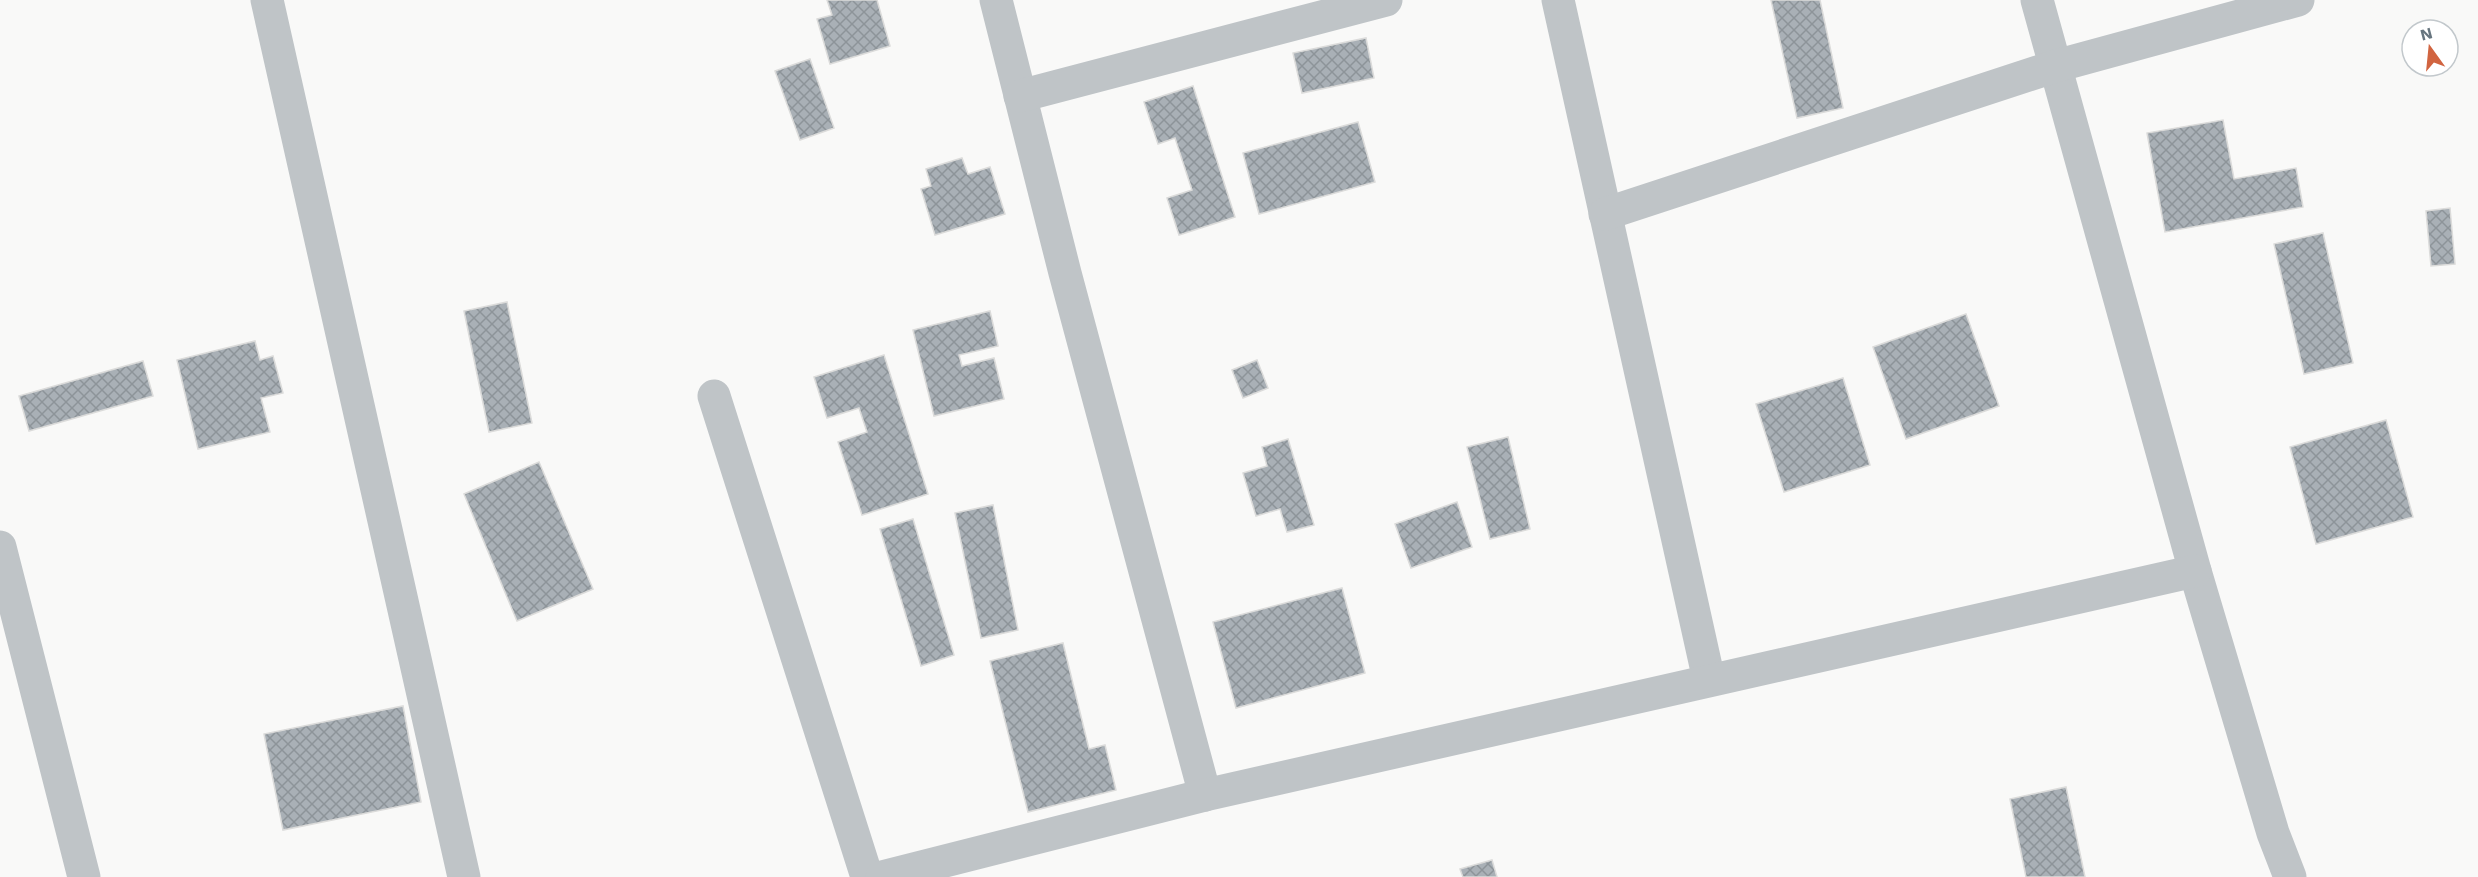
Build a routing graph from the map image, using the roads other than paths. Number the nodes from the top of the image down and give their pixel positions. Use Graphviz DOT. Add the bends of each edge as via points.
graph roads {
  1 [pos="267,0"];
  2 [pos="996,0"];
  3 [pos="1386,0"];
  4 [pos="1558,0"];
  5 [pos="2037,0"];
  6 [pos="2298,0"];
  7 [pos="2056,66"];
  8 [pos="1020,96"];
  9 [pos="1605,214"];
  10 [pos="714,396"];
  11 [pos="0,547"];
  12 [pos="2195,571"];
  13 [pos="1709,680"];
  14 [pos="1205,795"];
  15 [pos="84,877"];
  16 [pos="464,877"];
  17 [pos="867,877"];
  18 [pos="882,877"];
  19 [pos="2290,877"];
  1 -- 16 [label="street"];
  2 -- 8 [label="street"];
  3 -- 8 [label="street"];
  4 -- 9 [label="street"];
  5 -- 7 [label="street"];
  6 -- 7 [label="street"];
  7 -- 9 [label="street"];
  7 -- 12 [label="street"];
  8 -- 14 [label="street"];
  9 -- 13 [label="street"];
  10 -- 17 [label="street"];
  11 -- 15 [label="street"];
  12 -- 13 [label="street"];
  12 -- 19 [label="street" via="2273,833"];
  13 -- 14 [label="street"];
  14 -- 18 [label="street"];
}
